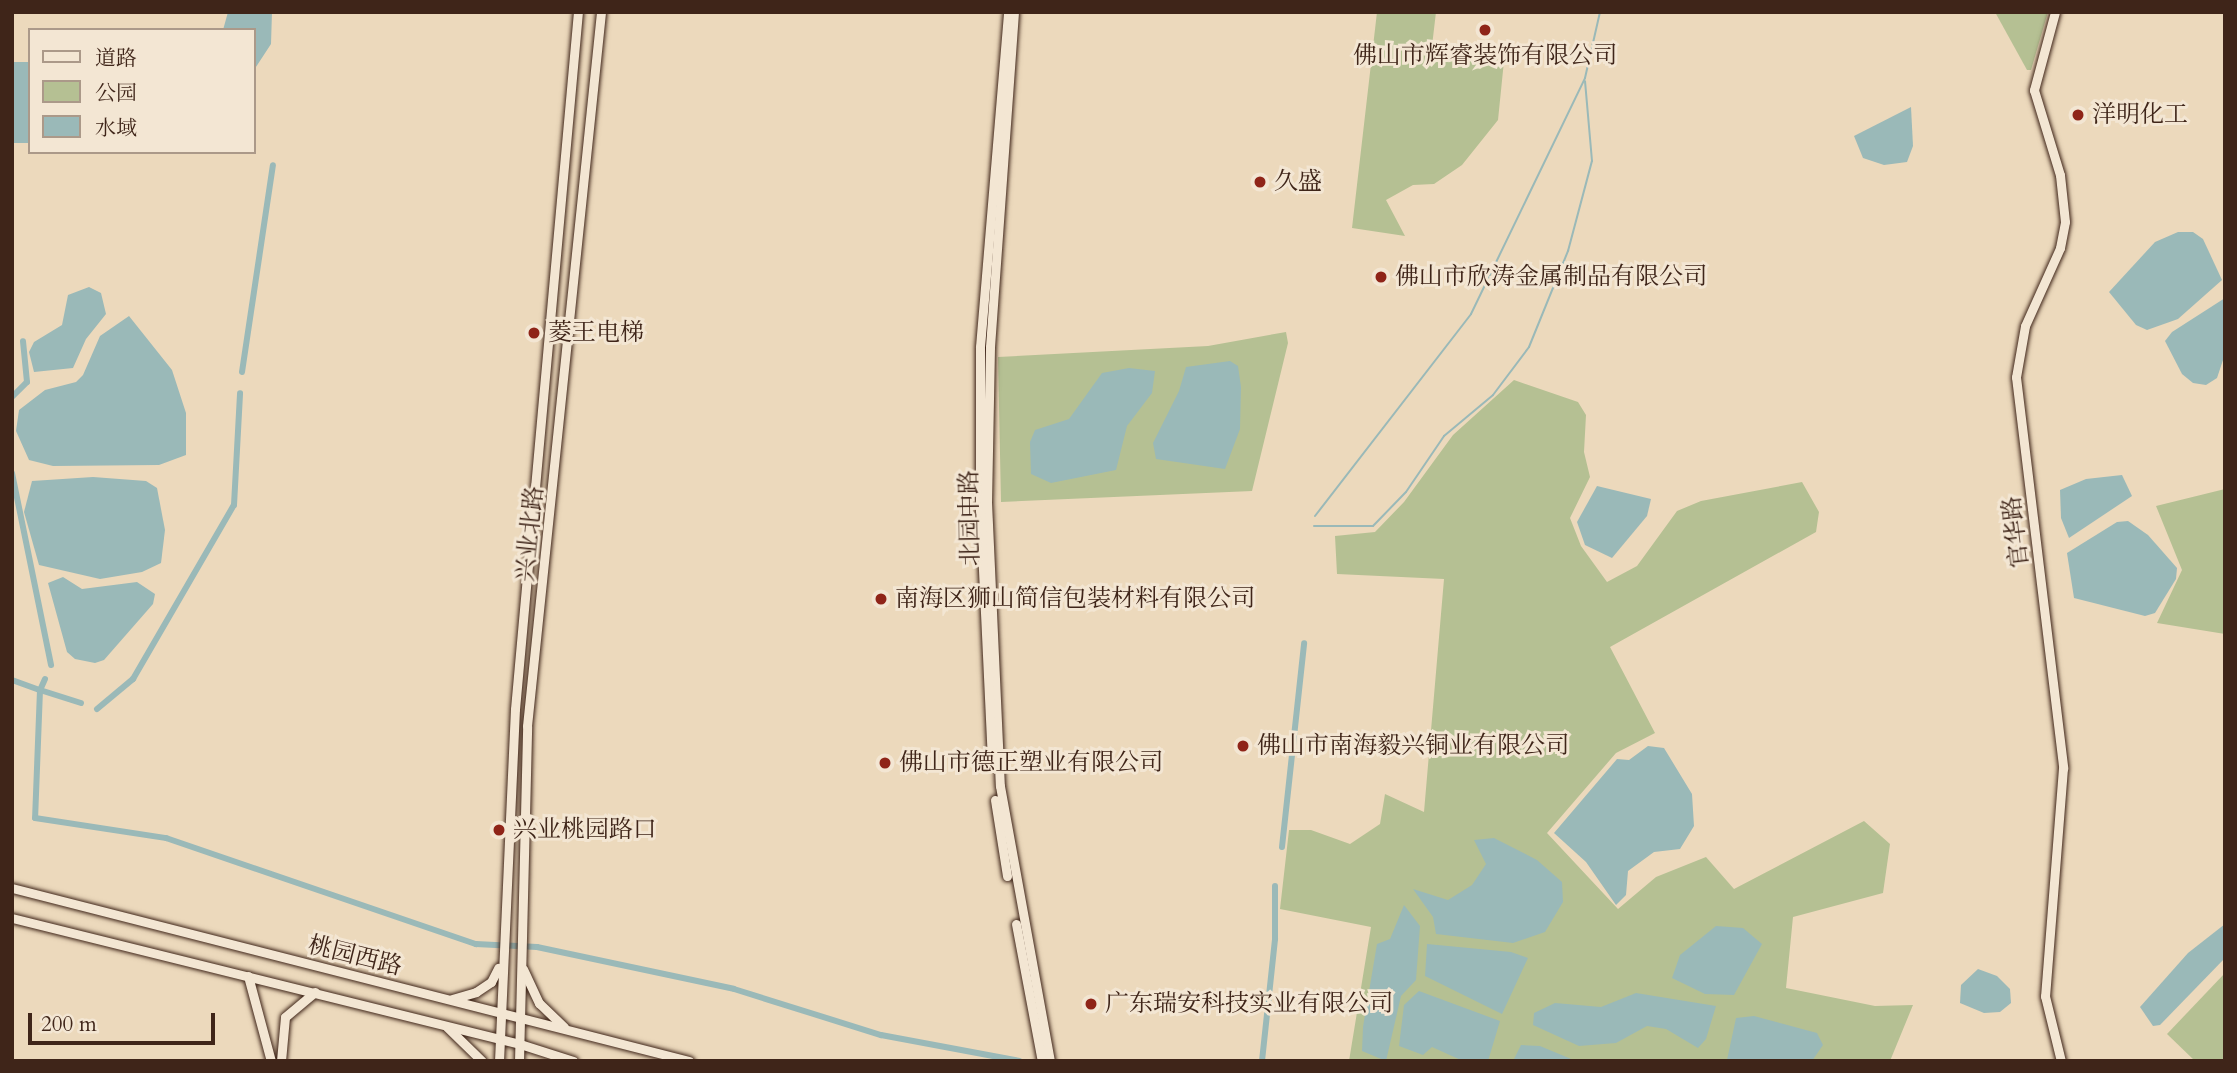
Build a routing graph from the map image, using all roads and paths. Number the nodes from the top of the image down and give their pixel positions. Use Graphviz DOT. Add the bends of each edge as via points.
graph roads {
  1 [pos="578,12"];
  2 [pos="601,12"];
  3 [pos="1008,12"];
  4 [pos="1014,12"];
  5 [pos="2055,12"];
  6 [pos="12,888"];
  7 [pos="12,918"];
  8 [pos="520,962"];
  9 [pos="501,963"];
  10 [pos="248,976"];
  11 [pos="314,992"];
  12 [pos="449,1000"];
  13 [pos="500,1012"];
  14 [pos="520,1018"];
  15 [pos="446,1026"];
  16 [pos="569,1030"];
  17 [pos="500,1039"];
  18 [pos="520,1044"];
  19 [pos="271,1061"];
  20 [pos="281,1061"];
  21 [pos="482,1061"];
  22 [pos="499,1061"];
  23 [pos="519,1061"];
  24 [pos="573,1061"];
  25 [pos="689,1061"];
  26 [pos="1042,1061"];
  27 [pos="1050,1061"];
  28 [pos="2061,1061"];
  1 -- 9 [label="main road, 兴业北路" via="517,683"];
  2 -- 8 [label="main road, 兴业北路" via="527,726"];
  3 -- 26 [label="main road, 北园中路" via="980,347 981,536 997,820"];
  4 -- 27 [label="main road, 北园中路" via="990,347 987,502 1000,786"];
  5 -- 28 [label="main road, 官华路" via="2034,90 2060,175 2065,222 2060,248 2025,326 2017,377 2063,768 2045,996"];
  6 -- 12 [label="main road, 桃园西路"];
  7 -- 10 [label="main road, 桃园西路"];
  8 -- 14 [label="main road, 兴业北路"];
  8 -- 16 [label="main road" via="539,1003"];
  9 -- 12 [label="main road" via="491,982"];
  9 -- 13 [label="main road, 兴业北路"];
  10 -- 11 [label="main road, 桃园西路"];
  10 -- 19 [label="main road"];
  11 -- 15 [label="main road, 桃园西路"];
  11 -- 20 [label="main road" via="285,1017"];
  12 -- 13 [label="main road, 桃园西路"];
  13 -- 14 [label="main road, 桃园西路"];
  13 -- 17 [label="main road, 兴业北路"];
  14 -- 16 [label="main road, 桃园西路"];
  14 -- 18 [label="main road, 兴业北路"];
  15 -- 17 [label="main road, 桃园西路"];
  15 -- 21 [label="main road"];
  16 -- 25 [label="main road, 桃园西路"];
  17 -- 18 [label="main road, 桃园西路"];
  17 -- 22 [label="main road, 兴业北路"];
  18 -- 23 [label="main road, 兴业北路"];
  18 -- 24 [label="main road, 桃园西路"];
}
